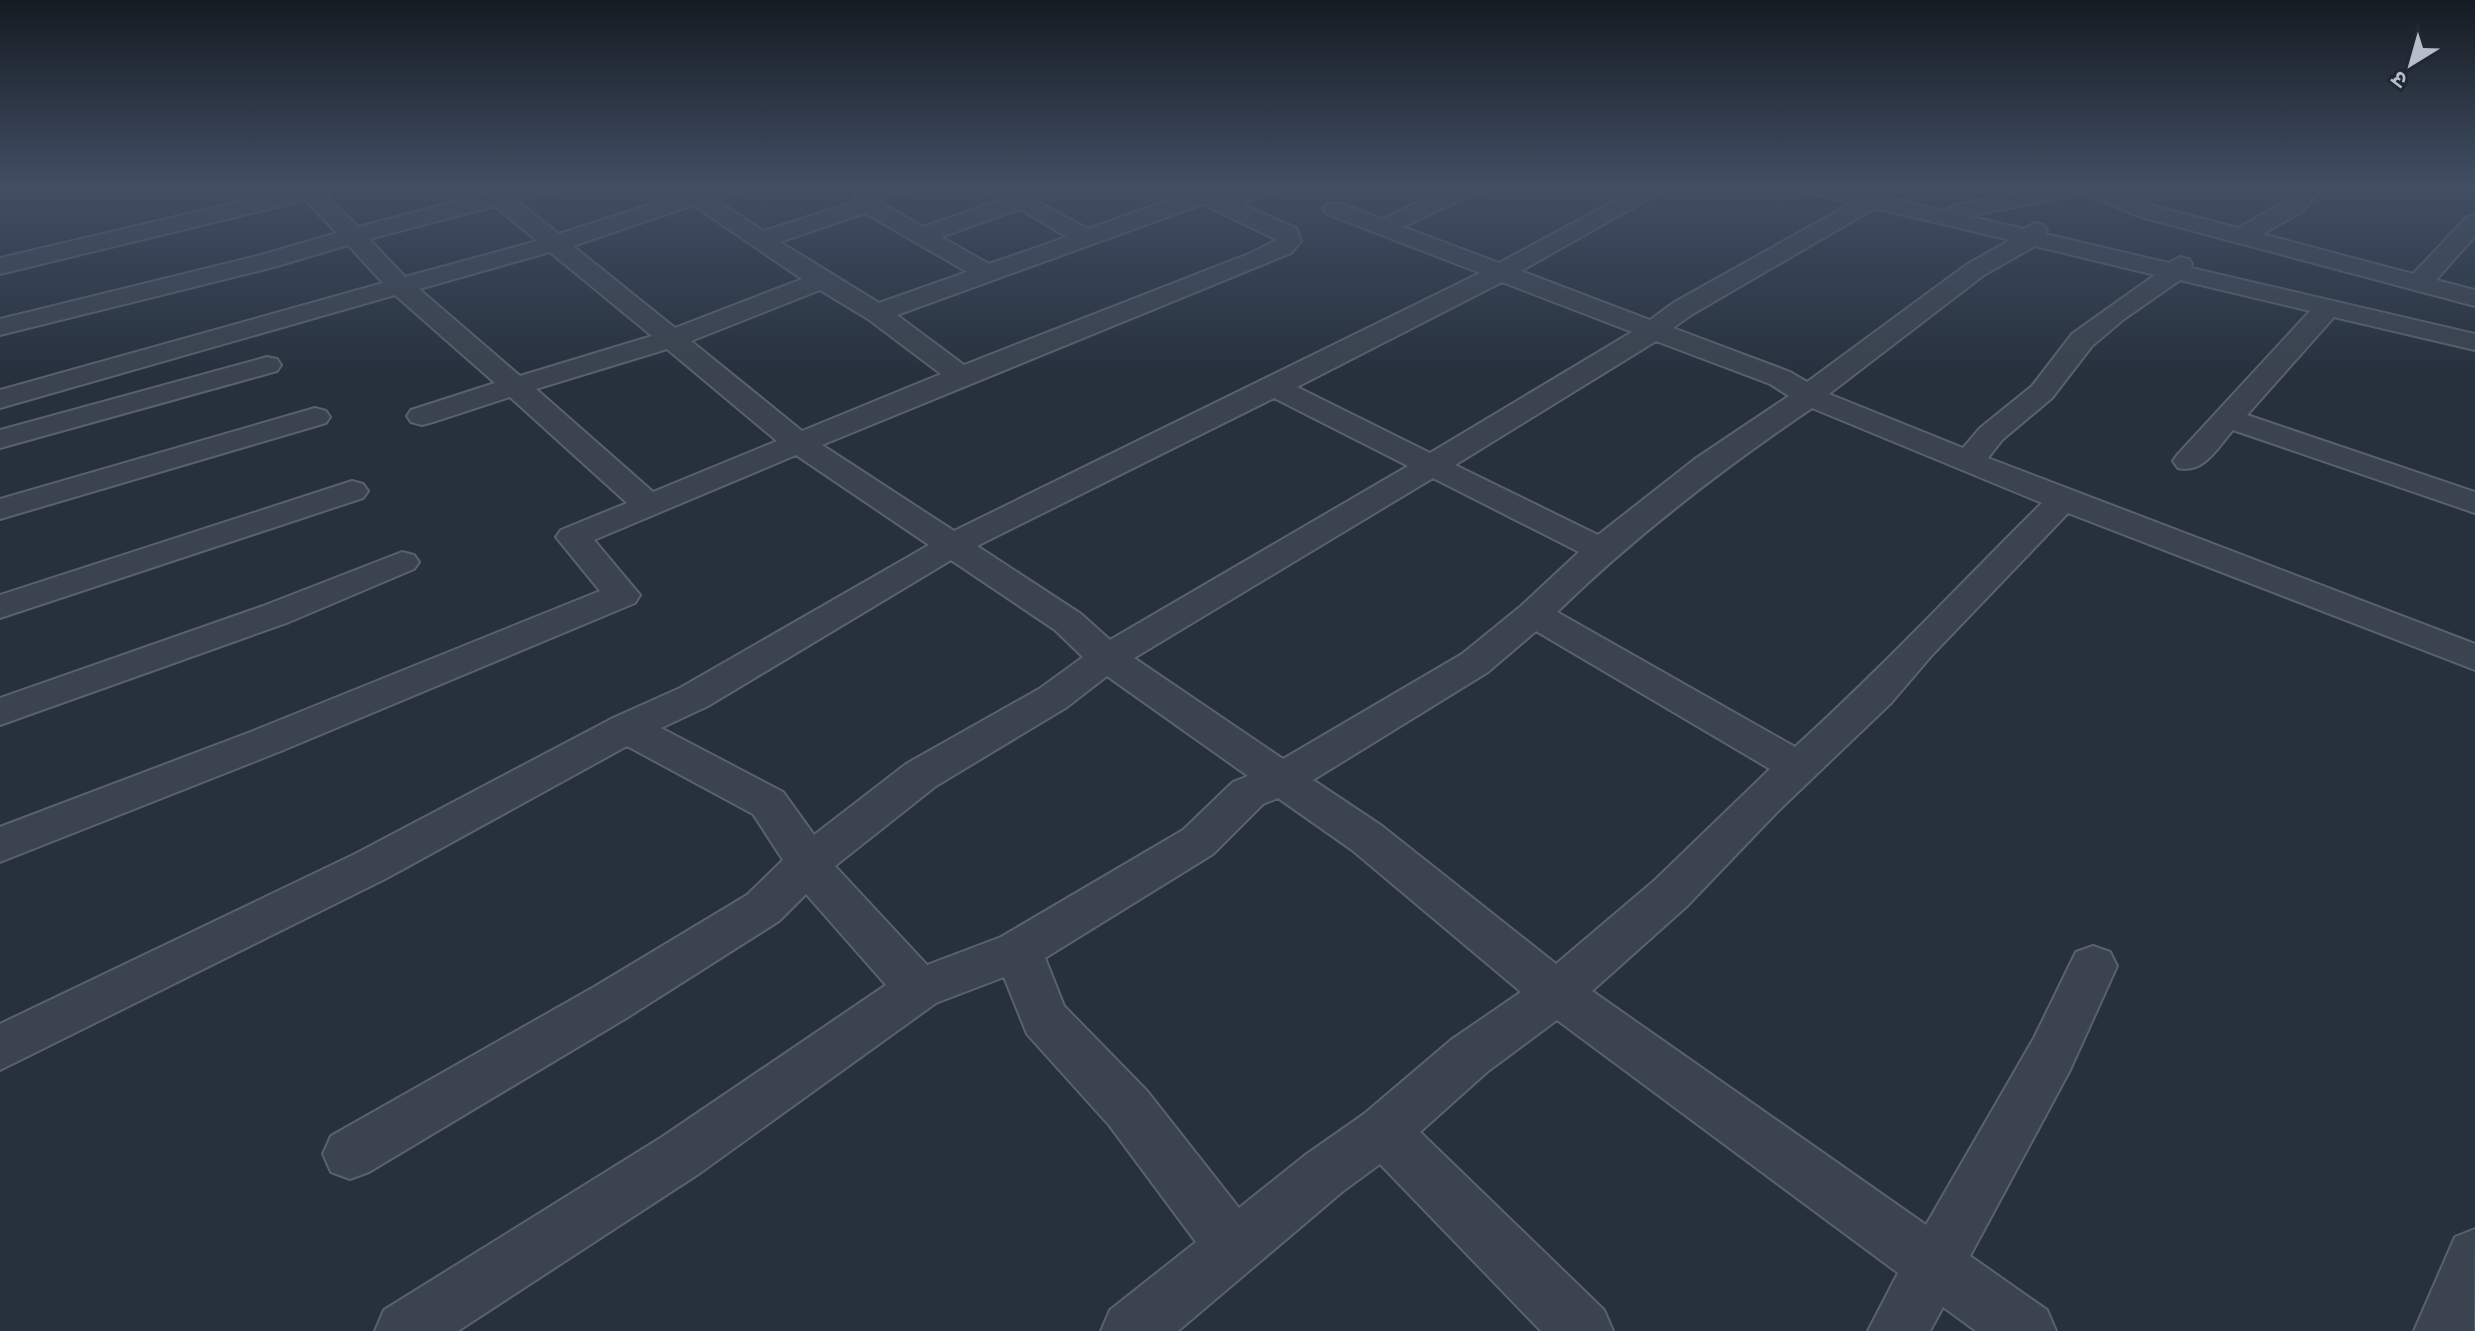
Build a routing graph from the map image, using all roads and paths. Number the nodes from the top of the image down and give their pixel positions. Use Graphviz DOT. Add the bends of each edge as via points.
graph roads {
  1 [pos="71,248"];
  2 [pos="312,248"];
  3 [pos="364,248"];
  4 [pos="537,248"];
  5 [pos="561,248"];
  6 [pos="774,248"];
  7 [pos="942,248"];
  8 [pos="1058,248"];
  9 [pos="1282,248"];
  10 [pos="1439,248"];
  11 [pos="1545,248"];
  12 [pos="1783,248"];
  13 [pos="2010,248"];
  14 [pos="2093,248"];
  15 [pos="2285,248"];
  16 [pos="2451,248"];
  17 [pos="0,266"];
  18 [pos="2178,268"];
  19 [pos="1505,272"];
  20 [pos="988,274"];
  21 [pos="821,280"];
  22 [pos="2417,285"];
  23 [pos="400,286"];
  24 [pos="2475,298"];
  25 [pos="2328,308"];
  26 [pos="877,313"];
  27 [pos="0,327"];
  28 [pos="1655,330"];
  29 [pos="2475,333"];
  30 [pos="669,339"];
  31 [pos="2475,342"];
  32 [pos="267,365"];
  33 [pos="961,376"];
  34 [pos="515,386"];
  35 [pos="1273,386"];
  36 [pos="1809,396"];
  37 [pos="0,399"];
  38 [pos="422,416"];
  39 [pos="315,417"];
  40 [pos="2229,419"];
  41 [pos="0,439"];
  42 [pos="797,442"];
  43 [pos="1969,461"];
  44 [pos="2189,461"];
  45 [pos="1432,465"];
  46 [pos="352,491"];
  47 [pos="2063,500"];
  48 [pos="2475,503"];
  49 [pos="648,505"];
  50 [pos="0,509"];
  51 [pos="951,546"];
  52 [pos="1601,550"];
  53 [pos="402,562"];
  54 [pos="0,607"];
  55 [pos="1534,614"];
  56 [pos="1107,658"];
  57 [pos="2475,658"];
  58 [pos="0,712"];
  59 [pos="627,728"];
  60 [pos="1800,768"];
  61 [pos="1281,780"];
  62 [pos="0,845"];
  63 [pos="809,863"];
  64 [pos="1018,951"];
  65 [pos="2093,966"];
  66 [pos="919,989"];
  67 [pos="1557,993"];
  68 [pos="0,1048"];
  69 [pos="1383,1131"];
  70 [pos="350,1154"];
  71 [pos="1235,1247"];
  72 [pos="2475,1257"];
  73 [pos="1934,1265"];
  74 [pos="441,1321"];
  75 [pos="1131,1331"];
  76 [pos="1583,1331"];
  77 [pos="1898,1331"];
  78 [pos="2026,1331"];
  79 [pos="2444,1331"];
  1 -- 17 [label="street"];
  2 -- 27 [label="street"];
  3 -- 23 [label="street"];
  4 -- 23 [label="street"];
  5 -- 30 [label="street"];
  6 -- 21 [label="street"];
  7 -- 20 [label="street"];
  8 -- 20 [label="street"];
  9 -- 33 [label="street"];
  10 -- 19 [label="street"];
  11 -- 19 [label="street"];
  12 -- 28 [label="street"];
  13 -- 36 [label="street"];
  14 -- 18 [label="street"];
  15 -- 22 [label="street"];
  16 -- 22 [label="street"];
  18 -- 25 [label="street"];
  18 -- 29 [label="street"];
  18 -- 43 [label="street" via="2082,340 2042,392 1991,434"];
  19 -- 28 [label="street"];
  19 -- 35 [label="street"];
  20 -- 26 [label="street"];
  21 -- 26 [label="street"];
  21 -- 30 [label="street"];
  22 -- 24 [label="street"];
  23 -- 34 [label="street"];
  23 -- 37 [label="street"];
  25 -- 31 [label="street"];
  25 -- 40 [label="street"];
  26 -- 33 [label="street"];
  28 -- 36 [label="street" via="1780,378"];
  28 -- 45 [label="street"];
  30 -- 34 [label="street"];
  30 -- 42 [label="street"];
  32 -- 41 [label="street"];
  33 -- 42 [label="street"];
  34 -- 38 [label="street"];
  34 -- 49 [label="street"];
  35 -- 45 [label="street"];
  35 -- 51 [label="street"];
  36 -- 43 [label="street"];
  36 -- 52 [label="street" via="1706,466"];
  39 -- 50 [label="street"];
  40 -- 44 [label="street"];
  40 -- 48 [label="street"];
  42 -- 49 [label="street"];
  42 -- 51 [label="street"];
  43 -- 47 [label="street"];
  45 -- 52 [label="street"];
  45 -- 56 [label="street"];
  46 -- 54 [label="street"];
  47 -- 57 [label="street"];
  47 -- 60 [label="street"];
  49 -- 62 [label="street" via="573,537 622,595"];
  51 -- 56 [label="street" via="1068,622"];
  51 -- 59 [label="street" via="694,697"];
  52 -- 55 [label="street"];
  53 -- 58 [label="street" via="276,614"];
  55 -- 60 [label="street"];
  55 -- 61 [label="street" via="1475,663"];
  56 -- 61 [label="street"];
  56 -- 63 [label="street" via="1053,698 921,775"];
  59 -- 63 [label="street" via="768,803"];
  59 -- 68 [label="street" via="371,866"];
  60 -- 67 [label="street" via="1671,893"];
  61 -- 64 [label="street" via="1248,793 1198,842"];
  61 -- 67 [label="street" via="1367,838"];
  63 -- 66 [label="street"];
  63 -- 70 [label="street" via="763,908"];
  64 -- 66 [label="street"];
  64 -- 71 [label="street" via="1044,1019 1128,1108"];
  65 -- 73 [label="street" via="2052,1054"];
  66 -- 74 [label="street"];
  67 -- 69 [label="street" via="1469,1056"];
  67 -- 73 [label="street"];
  69 -- 71 [label="street"];
  69 -- 76 [label="street"];
  71 -- 75 [label="street"];
  72 -- 79 [label="street"];
  73 -- 77 [label="street"];
  73 -- 78 [label="street"];
}
